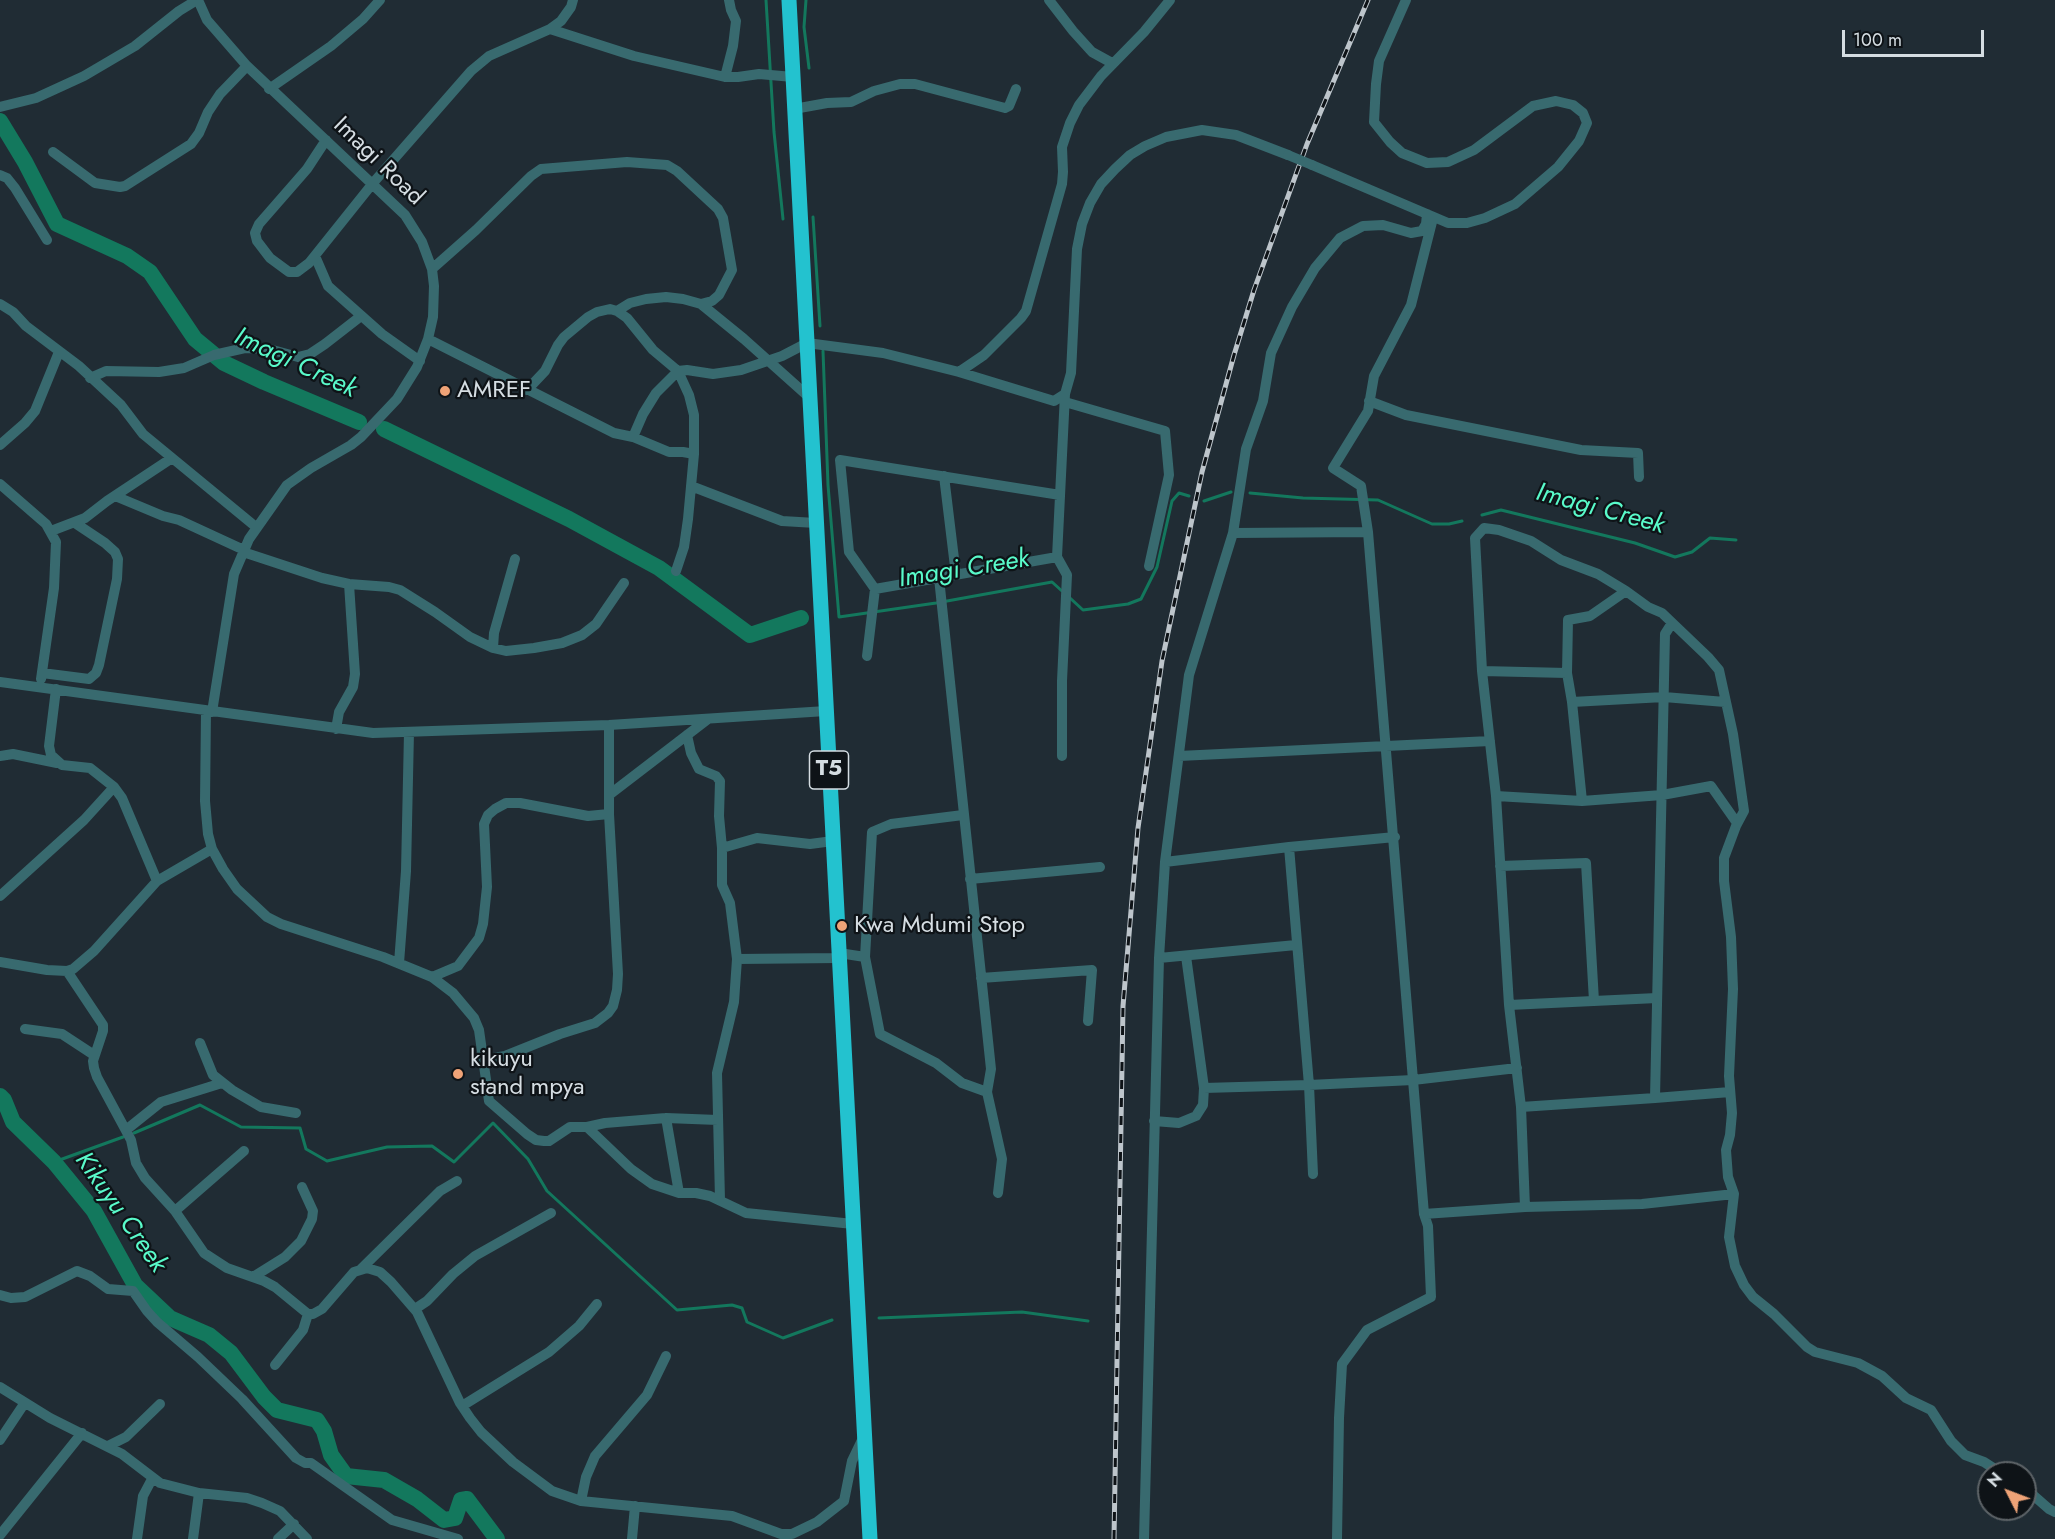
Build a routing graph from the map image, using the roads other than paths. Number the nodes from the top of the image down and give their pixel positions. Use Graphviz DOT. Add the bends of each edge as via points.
graph roads {
  1 [pos="381,0"];
  2 [pos="573,0"];
  3 [pos="729,0"];
  4 [pos="789,0"];
  5 [pos="1049,0"];
  6 [pos="1170,0"];
  7 [pos="1406,0"];
  8 [pos="200,1"];
  9 [pos="550,29"];
  10 [pos="1112,63"];
  11 [pos="247,66"];
  12 [pos="724,77"];
  13 [pos="793,77"];
  14 [pos="269,89"];
  15 [pos="1016,89"];
  16 [pos="0,107"];
  17 [pos="795,109"];
  18 [pos="326,140"];
  19 [pos="53,152"];
  20 [pos="0,174"];
  21 [pos="374,183"];
  22 [pos="1430,216"];
  23 [pos="47,240"];
  24 [pos="315,256"];
  25 [pos="432,269"];
  26 [pos="0,303"];
  27 [pos="701,304"];
  28 [pos="617,311"];
  29 [pos="361,316"];
  30 [pos="428,339"];
  31 [pos="807,343"];
  32 [pos="59,352"];
  33 [pos="768,360"];
  34 [pos="420,361"];
  35 [pos="678,371"];
  36 [pos="959,372"];
  37 [pos="90,378"];
  38 [pos="527,390"];
  39 [pos="810,398"];
  40 [pos="1065,398"];
  41 [pos="1369,401"];
  42 [pos="633,437"];
  43 [pos="0,445"];
  44 [pos="694,454"];
  45 [pos="172,458"];
  46 [pos="944,476"];
  47 [pos="1640,477"];
  48 [pos="0,484"];
  49 [pos="691,486"];
  50 [pos="1060,495"];
  51 [pos="115,496"];
  52 [pos="75,523"];
  53 [pos="816,523"];
  54 [pos="256,527"];
  55 [pos="51,531"];
  56 [pos="1368,532"];
  57 [pos="1233,533"];
  58 [pos="243,551"];
  59 [pos="1058,557"];
  60 [pos="515,559"];
  61 [pos="1149,566"];
  62 [pos="676,571"];
  63 [pos="956,575"];
  64 [pos="939,578"];
  65 [pos="624,583"];
  66 [pos="349,584"];
  67 [pos="875,589"];
  68 [pos="1626,591"];
  69 [pos="1672,623"];
  70 [pos="493,648"];
  71 [pos="867,656"];
  72 [pos="1482,671"];
  73 [pos="42,673"];
  74 [pos="1567,673"];
  75 [pos="0,682"];
  76 [pos="40,688"];
  77 [pos="56,689"];
  78 [pos="1664,697"];
  79 [pos="1572,702"];
  80 [pos="1725,702"];
  81 [pos="826,711"];
  82 [pos="209,712"];
  83 [pos="708,719"];
  84 [pos="609,724"];
  85 [pos="336,729"];
  86 [pos="409,732"];
  87 [pos="687,735"];
  88 [pos="1490,741"];
  89 [pos="1387,748"];
  90 [pos="0,756"];
  91 [pos="1062,756"];
  92 [pos="1179,756"];
  93 [pos="57,763"];
  94 [pos="114,787"];
  95 [pos="609,795"];
  96 [pos="1662,795"];
  97 [pos="1496,796"];
  98 [pos="1582,801"];
  99 [pos="609,814"];
  100 [pos="963,815"];
  101 [pos="1737,823"];
  102 [pos="1395,837"];
  103 [pos="833,841"];
  104 [pos="1289,847"];
  105 [pos="723,848"];
  106 [pos="212,849"];
  107 [pos="1165,862"];
  108 [pos="1500,866"];
  109 [pos="1100,867"];
  110 [pos="970,879"];
  111 [pos="157,881"];
  112 [pos="0,896"];
  113 [pos="1296,945"];
  114 [pos="839,955"];
  115 [pos="1186,956"];
  116 [pos="865,957"];
  117 [pos="1159,958"];
  118 [pos="737,959"];
  119 [pos="399,963"];
  120 [pos="2,967"];
  121 [pos="67,971"];
  122 [pos="432,977"];
  123 [pos="981,978"];
  124 [pos="1657,998"];
  125 [pos="1594,1001"];
  126 [pos="1509,1005"];
  127 [pos="1088,1021"];
  128 [pos="25,1029"];
  129 [pos="200,1043"];
  130 [pos="94,1055"];
  131 [pos="483,1060"];
  132 [pos="1517,1068"];
  133 [pos="1413,1080"];
  134 [pos="222,1083"];
  135 [pos="1309,1085"];
  136 [pos="1204,1088"];
  137 [pos="987,1092"];
  138 [pos="1730,1092"];
  139 [pos="1655,1098"];
  140 [pos="1521,1107"];
  141 [pos="296,1113"];
  142 [pos="666,1118"];
  143 [pos="718,1120"];
  144 [pos="1154,1121"];
  145 [pos="586,1127"];
  146 [pos="126,1130"];
  147 [pos="244,1151"];
  148 [pos="1313,1173"];
  149 [pos="457,1181"];
  150 [pos="302,1187"];
  151 [pos="680,1193"];
  152 [pos="998,1193"];
  153 [pos="1734,1194"];
  154 [pos="720,1200"];
  155 [pos="1525,1207"];
  156 [pos="175,1211"];
  157 [pos="551,1213"];
  158 [pos="1424,1214"];
  159 [pos="853,1224"];
  160 [pos="361,1269"];
  161 [pos="253,1277"];
  162 [pos="0,1295"];
  163 [pos="597,1304"];
  164 [pos="415,1309"];
  165 [pos="308,1314"];
  166 [pos="666,1356"];
  167 [pos="275,1365"];
  168 [pos="0,1387"];
  169 [pos="24,1404"];
  170 [pos="160,1404"];
  171 [pos="462,1406"];
  172 [pos="82,1433"];
  173 [pos="865,1434"];
  174 [pos="0,1440"];
  175 [pos="108,1446"];
  176 [pos="1981,1461"];
  177 [pos="152,1479"];
  178 [pos="199,1493"];
  179 [pos="2037,1497"];
  180 [pos="582,1501"];
  181 [pos="635,1506"];
  182 [pos="2055,1512"];
  183 [pos="294,1524"];
  184 [pos="0,1535"];
  185 [pos="136,1539"];
  186 [pos="193,1539"];
  187 [pos="278,1539"];
  188 [pos="307,1539"];
  189 [pos="458,1539"];
  190 [pos="632,1539"];
  191 [pos="870,1539"];
  192 [pos="1144,1539"];
  193 [pos="1337,1539"];
  1 -- 14 [label="street" via="331,46"];
  2 -- 9 [label="street" via="566,14"];
  3 -- 12 [label="street" via="736,21"];
  4 -- 13 [label="highway, T5"];
  5 -- 10 [label="street" via="1092,52"];
  6 -- 10 [label="street"];
  7 -- 22 [label="street" via="1379,61 1374,122 1402,153 1426,163 1448,162 1474,150 1533,106 1556,101 1573,105 1587,123 1579,141 1558,167 1515,204 1467,223 1448,223"];
  8 -- 11 [label="street, Imagi Road" via="207,20"];
  8 -- 16 [label="street" via="179,11 135,46 84,76 36,98"];
  9 -- 12 [label="street" via="634,56"];
  9 -- 21 [label="street" via="489,56 471,71"];
  10 -- 36 [label="street" via="1079,105 1064,135 1062,184 1026,311 984,355"];
  11 -- 14 [label="street, Imagi Road"];
  11 -- 19 [label="street" via="220,94 191,144 130,184 120,187 95,183"];
  12 -- 13 [label="street"];
  13 -- 17 [label="highway, T5"];
  14 -- 18 [label="street, Imagi Road"];
  15 -- 17 [label="street" via="1005,108 915,84 900,84 851,102"];
  17 -- 31 [label="highway, T5"];
  18 -- 21 [label="street, Imagi Road"];
  18 -- 24 [label="street" via="255,233 270,258 289,272 297,272"];
  20 -- 23 [label="street" via="15,188"];
  21 -- 24 [label="street"];
  21 -- 25 [label="street, Imagi Road" via="416,230"];
  22 -- 40 [label="street, bridge" via="1236,135 1202,130 1145,146 1101,184 1082,224 1077,249 1071,373"];
  22 -- 41 [label="street" via="1412,305 1374,376"];
  22 -- 57 [label="street" via="1422,231 1411,233 1383,225 1363,226 1340,238 1315,268 1271,353 1263,401 1246,449"];
  24 -- 29 [label="street" via="328,286"];
  25 -- 27 [label="street" via="541,169 654,163 677,171 723,218 732,270 719,295"];
  25 -- 30 [label="street, Imagi Road" via="434,303"];
  26 -- 32 [label="street"];
  27 -- 28 [label="street" via="666,297 630,303"];
  27 -- 33 [label="street"];
  28 -- 35 [label="street"];
  28 -- 38 [label="street" via="597,312 564,337 545,371"];
  29 -- 34 [label="street"];
  29 -- 37 [label="street" via="325,344 298,357 269,349 245,348 214,355 184,368 106,372"];
  30 -- 34 [label="street, Imagi Road"];
  30 -- 38 [label="street"];
  31 -- 33 [label="street"];
  31 -- 36 [label="street" via="883,353"];
  31 -- 39 [label="highway, T5"];
  32 -- 37 [label="street"];
  32 -- 43 [label="street" via="35,411"];
  33 -- 35 [label="street" via="726,373"];
  33 -- 39 [label="street"];
  34 -- 54 [label="street, Imagi Road" via="397,399 373,425 351,445 287,485"];
  35 -- 42 [label="street" via="656,393"];
  35 -- 44 [label="street" via="694,415"];
  36 -- 40 [label="street" via="1054,401"];
  37 -- 45 [label="street" via="121,405 143,434"];
  38 -- 42 [label="street" via="614,433"];
  39 -- 53 [label="highway, T5"];
  40 -- 50 [label="street"];
  40 -- 61 [label="street" via="1165,431 1169,475"];
  41 -- 47 [label="street" via="1406,415 1569,448 1638,453"];
  41 -- 56 [label="street" via="1368,411 1333,468 1361,486"];
  42 -- 44 [label="street" via="669,452"];
  44 -- 49 [label="street"];
  45 -- 51 [label="street"];
  45 -- 54 [label="street"];
  46 -- 50 [label="street"];
  46 -- 63 [label="street"];
  46 -- 67 [label="street" via="840,460 849,552"];
  48 -- 55 [label="street"];
  49 -- 53 [label="street" via="782,521"];
  49 -- 62 [label="street" via="684,547"];
  50 -- 59 [label="street"];
  51 -- 52 [label="street"];
  51 -- 58 [label="street" via="179,520"];
  52 -- 55 [label="street"];
  52 -- 73 [label="street" via="105,543 118,558 99,665 89,679"];
  53 -- 81 [label="highway, T5"];
  54 -- 58 [label="street, Imagi Road"];
  55 -- 73 [label="street" via="56,542 56,561"];
  56 -- 57 [label="street"];
  56 -- 89 [label="street"];
  57 -- 92 [label="street" via="1189,675"];
  58 -- 66 [label="street"];
  58 -- 82 [label="street, Imagi Road" via="234,574"];
  59 -- 63 [label="street"];
  59 -- 91 [label="street" via="1066,575"];
  60 -- 70 [label="street"];
  63 -- 64 [label="street"];
  64 -- 67 [label="street"];
  64 -- 100 [label="street"];
  65 -- 70 [label="street" via="596,624 582,634 562,643 534,648"];
  66 -- 70 [label="street" via="399,590"];
  66 -- 85 [label="street" via="355,674"];
  67 -- 71 [label="street"];
  68 -- 69 [label="street"];
  68 -- 72 [label="street" via="1531,541 1484,528 1475,538"];
  68 -- 74 [label="street" via="1590,616 1568,620"];
  69 -- 78 [label="street" via="1665,634"];
  69 -- 80 [label="street" via="1719,670"];
  72 -- 74 [label="street"];
  72 -- 88 [label="street"];
  73 -- 76 [label="street"];
  74 -- 79 [label="street"];
  75 -- 76 [label="street"];
  76 -- 77 [label="street"];
  77 -- 82 [label="street"];
  77 -- 93 [label="street" via="49,746"];
  78 -- 79 [label="street"];
  78 -- 80 [label="street"];
  78 -- 96 [label="street"];
  79 -- 98 [label="street"];
  80 -- 101 [label="street" via="1744,803 1744,814"];
  81 -- 83 [label="street"];
  81 -- 103 [label="highway, T5"];
  82 -- 85 [label="street"];
  82 -- 106 [label="street, Imagi Road" via="205,801"];
  83 -- 84 [label="street"];
  83 -- 87 [label="street"];
  84 -- 86 [label="street"];
  84 -- 95 [label="street"];
  85 -- 86 [label="street"];
  86 -- 119 [label="street" via="406,871"];
  87 -- 95 [label="street"];
  87 -- 105 [label="street" via="699,769 720,781"];
  88 -- 89 [label="street"];
  88 -- 97 [label="street"];
  89 -- 92 [label="street"];
  89 -- 102 [label="street"];
  90 -- 93 [label="street" via="13,754"];
  92 -- 107 [label="street"];
  93 -- 94 [label="street" via="90,768"];
  94 -- 111 [label="street"];
  94 -- 112 [label="street" via="84,820"];
  95 -- 99 [label="street"];
  96 -- 98 [label="street"];
  96 -- 101 [label="street" via="1711,786"];
  96 -- 124 [label="street"];
  97 -- 98 [label="street"];
  97 -- 108 [label="street"];
  99 -- 122 [label="street" via="588,816 520,803 495,808 484,824 487,887 479,938 458,966"];
  99 -- 131 [label="street" via="618,945 613,1006 595,1023 505,1056"];
  100 -- 110 [label="street"];
  100 -- 116 [label="street" via="891,824 872,832"];
  101 -- 138 [label="street" via="1724,858 1733,989"];
  102 -- 104 [label="street"];
  102 -- 133 [label="street"];
  103 -- 105 [label="street" via="810,844 764,838"];
  103 -- 114 [label="highway, T5"];
  104 -- 107 [label="street"];
  104 -- 113 [label="street"];
  105 -- 118 [label="street" via="722,885 730,903"];
  106 -- 111 [label="street"];
  106 -- 119 [label="street" via="237,889 267,917"];
  107 -- 117 [label="street"];
  108 -- 125 [label="street" via="1586,863"];
  108 -- 126 [label="street"];
  109 -- 110 [label="street"];
  110 -- 123 [label="street"];
  111 -- 121 [label="street" via="94,951"];
  113 -- 115 [label="street"];
  113 -- 135 [label="street"];
  114 -- 116 [label="street"];
  114 -- 118 [label="street"];
  114 -- 159 [label="highway, T5"];
  115 -- 117 [label="street"];
  115 -- 136 [label="street"];
  116 -- 137 [label="street" via="880,1034 936,1063 962,1083"];
  117 -- 144 [label="street"];
  118 -- 143 [label="street" via="734,1002 717,1073"];
  119 -- 122 [label="street"];
  120 -- 121 [label="street"];
  121 -- 130 [label="street" via="103,1025"];
  122 -- 131 [label="street" via="453,993 474,1018"];
  123 -- 127 [label="street" via="1092,970"];
  123 -- 137 [label="street" via="992,1069"];
  124 -- 125 [label="street"];
  124 -- 139 [label="street"];
  125 -- 126 [label="street"];
  126 -- 132 [label="street"];
  128 -- 130 [label="street" via="62,1034"];
  129 -- 134 [label="street" via="213,1075"];
  130 -- 146 [label="street" via="97,1077"];
  131 -- 145 [label="street" via="489,1101 537,1140 549,1141 570,1127"];
  132 -- 133 [label="street"];
  132 -- 140 [label="street"];
  133 -- 135 [label="street"];
  133 -- 158 [label="street"];
  134 -- 141 [label="street" via="261,1107"];
  134 -- 146 [label="street" via="161,1102"];
  135 -- 136 [label="street"];
  135 -- 148 [label="street"];
  136 -- 144 [label="street" via="1203,1105 1196,1116 1179,1123"];
  137 -- 152 [label="street" via="1002,1160"];
  138 -- 139 [label="street"];
  138 -- 153 [label="street" via="1732,1113 1726,1150"];
  139 -- 140 [label="street"];
  140 -- 155 [label="street"];
  142 -- 143 [label="street"];
  142 -- 145 [label="street"];
  142 -- 151 [label="street"];
  143 -- 154 [label="street"];
  144 -- 192 [label="street"];
  145 -- 151 [label="street" via="640,1176"];
  146 -- 156 [label="street" via="139,1170"];
  147 -- 156 [label="street"];
  149 -- 160 [label="street" via="440,1191"];
  150 -- 161 [label="street" via="313,1210 302,1241"];
  151 -- 154 [label="street"];
  153 -- 155 [label="street" via="1642,1204"];
  153 -- 176 [label="street" via="1730,1245 1735,1266 1753,1297 1807,1347 1870,1369 1906,1398 1931,1410 1965,1455"];
  154 -- 159 [label="street" via="746,1213"];
  155 -- 158 [label="street"];
  156 -- 161 [label="street" via="208,1258"];
  157 -- 164 [label="street" via="475,1256"];
  158 -- 193 [label="street" via="1431,1297 1367,1330 1342,1364"];
  159 -- 173 [label="highway, T5"];
  160 -- 164 [label="street" via="385,1276"];
  160 -- 165 [label="street" via="348,1277 322,1309"];
  161 -- 165 [label="street" via="275,1287"];
  162 -- 189 [label="street" via="25,1297 77,1271 108,1289 133,1291 157,1322 242,1400 296,1458 311,1463 392,1520"];
  163 -- 171 [label="street" via="549,1352"];
  164 -- 171 [label="street"];
  165 -- 167 [label="street" via="303,1330"];
  166 -- 180 [label="street" via="647,1395 595,1456"];
  168 -- 169 [label="street"];
  169 -- 172 [label="street"];
  169 -- 174 [label="street"];
  170 -- 175 [label="street" via="126,1437"];
  171 -- 180 [label="street" via="481,1432 529,1476 552,1491"];
  172 -- 175 [label="street"];
  172 -- 184 [label="street"];
  173 -- 181 [label="street" via="852,1461 844,1501 817,1522 792,1534 781,1534 732,1516"];
  173 -- 191 [label="highway, T5"];
  175 -- 177 [label="street"];
  177 -- 178 [label="street"];
  177 -- 185 [label="street" via="143,1496"];
  178 -- 183 [label="street" via="253,1499 280,1511"];
  178 -- 186 [label="street"];
  179 -- 182 [label="street"];
  180 -- 181 [label="street"];
  181 -- 190 [label="street"];
  183 -- 187 [label="street"];
  183 -- 188 [label="street"];
}
